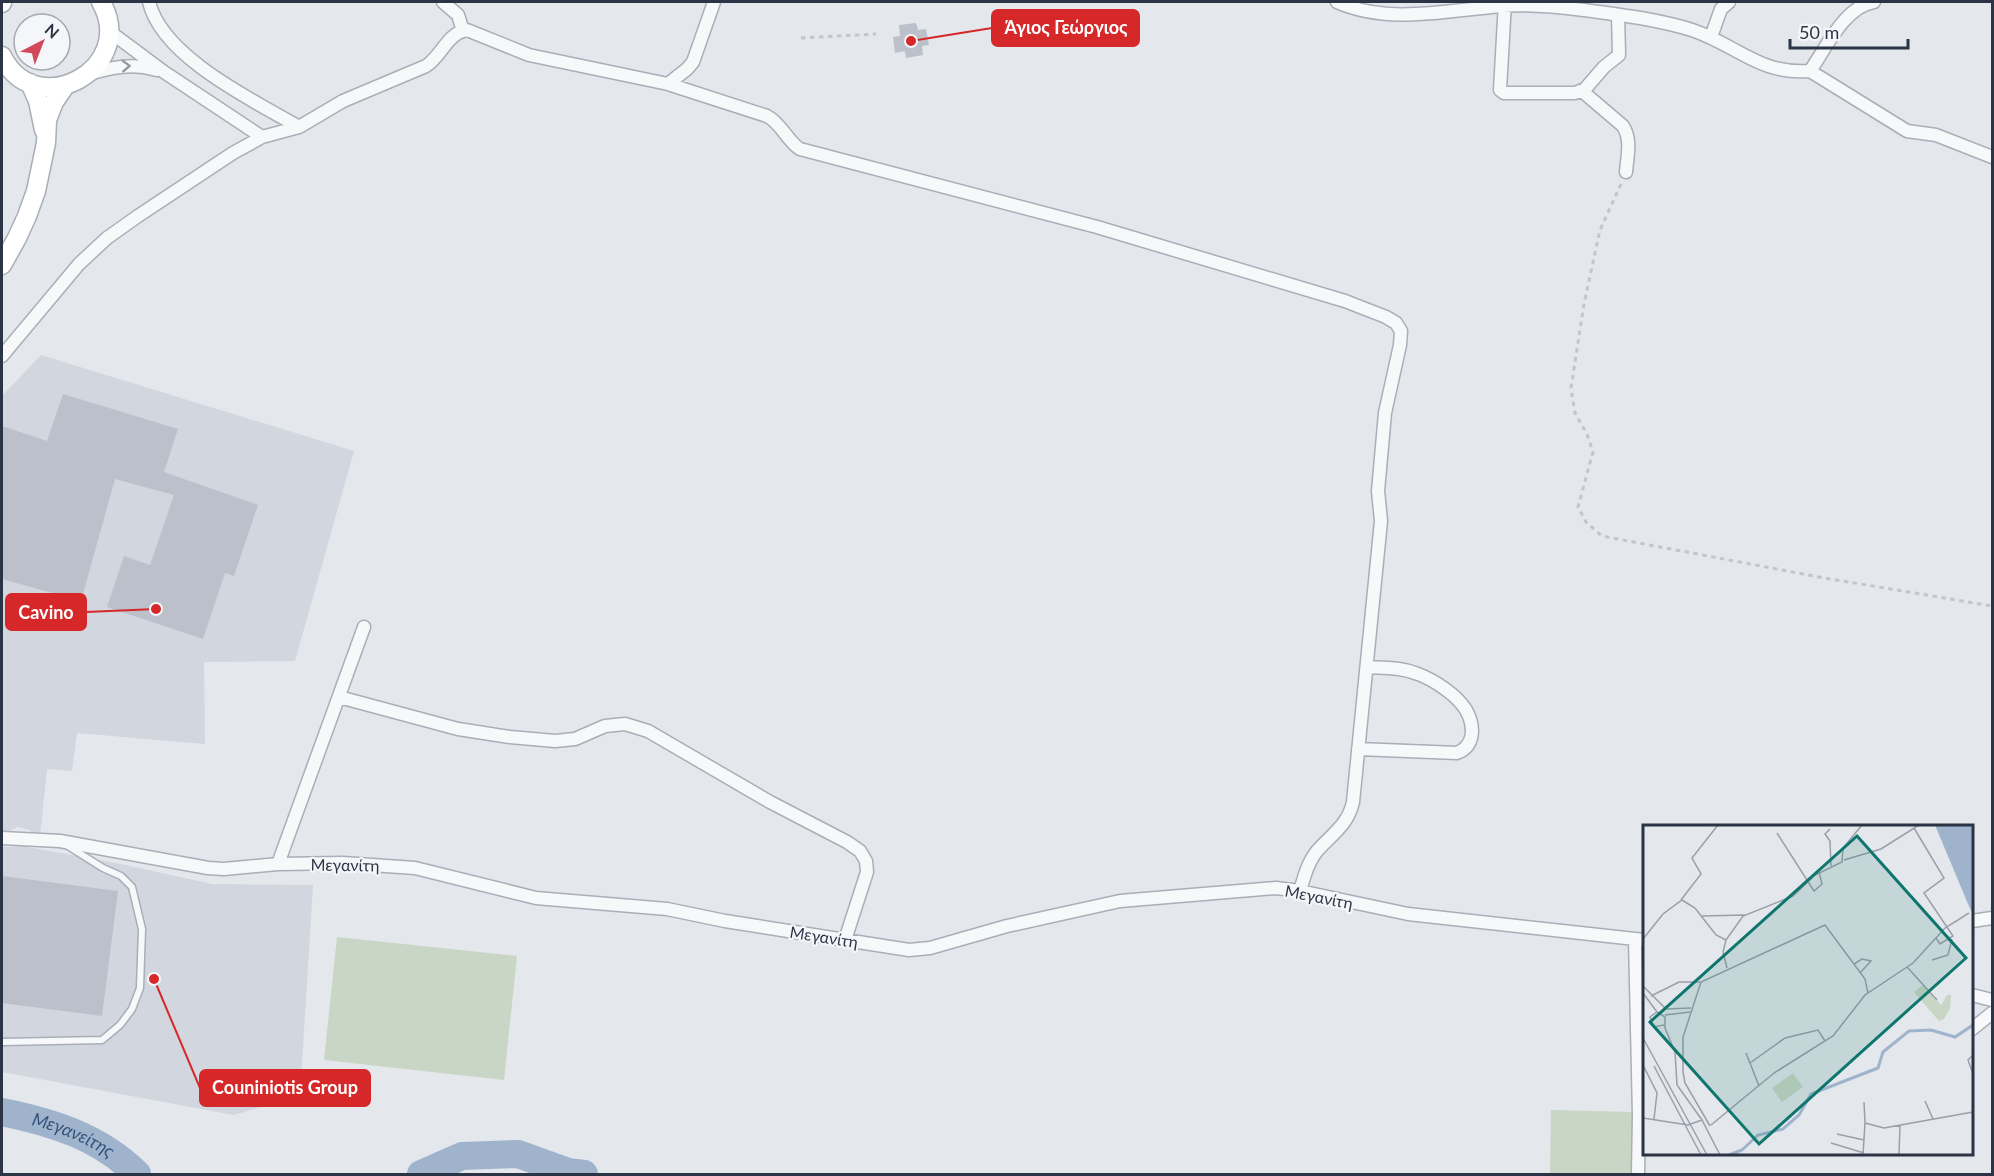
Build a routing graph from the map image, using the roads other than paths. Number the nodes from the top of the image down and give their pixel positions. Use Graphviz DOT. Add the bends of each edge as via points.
graph roads {
  1 [pos="101,2"];
  2 [pos="149,2"];
  3 [pos="443,2"];
  4 [pos="714,2"];
  5 [pos="1337,2"];
  6 [pos="1729,2"];
  7 [pos="1874,2"];
  8 [pos="1504,4"];
  9 [pos="1618,15"];
  10 [pos="109,31"];
  11 [pos="463,31"];
  12 [pos="1711,37"];
  13 [pos="2,56"];
  14 [pos="1810,71"];
  15 [pos="164,72"];
  16 [pos="88,75"];
  17 [pos="30,83"];
  18 [pos="668,84"];
  19 [pos="65,86"];
  20 [pos="1582,91"];
  21 [pos="299,127"];
  22 [pos="262,137"];
  23 [pos="46,143"];
  24 [pos="1992,157"];
  25 [pos="1626,172"];
  26 [pos="2,265"];
  27 [pos="2,356"];
  28 [pos="364,627"];
  29 [pos="1367,667"];
  30 [pos="339,697"];
  31 [pos="1358,749"];
  32 [pos="2,838"];
  33 [pos="60,841"];
  34 [pos="278,864"];
  35 [pos="1300,891"];
  36 [pos="1992,918"];
  37 [pos="1973,921"];
  38 [pos="1640,939"];
  39 [pos="845,940"];
  40 [pos="1973,995"];
  41 [pos="1992,1000"];
  42 [pos="1992,1013"];
  43 [pos="1973,1027"];
  44 [pos="2,1042"];
  45 [pos="1638,1174"];
  1 -- 10 [label="main road"];
  2 -- 21 [label="street" via="165,31 192,61"];
  3 -- 11 [label="street" via="458,15"];
  4 -- 18 [label="street" via="693,62"];
  5 -- 8 [label="street" via="1377,14 1440,14"];
  6 -- 12 [label="street" via="1721,9"];
  7 -- 14 [label="street" via="1851,12"];
  8 -- 9 [label="street"];
  8 -- 20 [label="street" via="1500,90"];
  9 -- 12 [label="street" via="1667,23"];
  9 -- 20 [label="street" via="1619,55"];
  10 -- 15 [label="street"];
  10 -- 16 [label="main road" via="106,50"];
  11 -- 18 [label="street" via="472,31 528,55"];
  11 -- 21 [label="street" via="453,36 426,66 343,101"];
  12 -- 14 [label="street" via="1770,68"];
  13 -- 17 [label="main road" via="16,75"];
  14 -- 24 [label="street" via="1907,131 1936,135"];
  16 -- 15 [label="street, one-way" via="128,65"];
  15 -- 22 [label="street"];
  16 -- 19 [label="main road"];
  17 -- 19 [label="main road"];
  17 -- 23 [label="main road" via="38,101"];
  18 -- 29 [label="street" via="772,119 800,149 1097,227 1345,301 1396,323 1401,331 1400,345 1385,413 1378,491 1381,520"];
  19 -- 23 [label="main road" via="47,120"];
  20 -- 25 [label="street" via="1626,131"];
  21 -- 22 [label="street"];
  22 -- 27 [label="street" via="106,238 63,281"];
  23 -- 26 [label="main road" via="27,216"];
  28 -- 30 [label="street"];
  29 -- 31 [label="street"];
  29 -- 31 [label="street" via="1406,670 1434,682 1466,710 1472,735 1470,744 1457,753"];
  30 -- 34 [label="street"];
  30 -- 39 [label="street" via="458,729 510,737 575,739 605,726 625,724 648,732 860,851 867,872"];
  31 -- 35 [label="street" via="1351,811 1340,830 1311,861"];
  32 -- 33 [label="street, Μεγανίτη"];
  33 -- 34 [label="street, Μεγανίτη" via="207,868"];
  33 -- 44 [label="lane" via="121,876 132,887 142,929 140,987 132,1009 102,1040"];
  34 -- 39 [label="street, Μεγανίτη" via="415,868 536,897 668,909"];
  35 -- 38 [label="street, Μεγανίτη" via="1408,914"];
  35 -- 39 [label="street, Μεγανίτη" via="1276,888 1120,901 918,950"];
  36 -- 37 [label="street"];
  38 -- 45 [label="street"];
  40 -- 41 [label="street"];
  42 -- 43 [label="street"];
}
